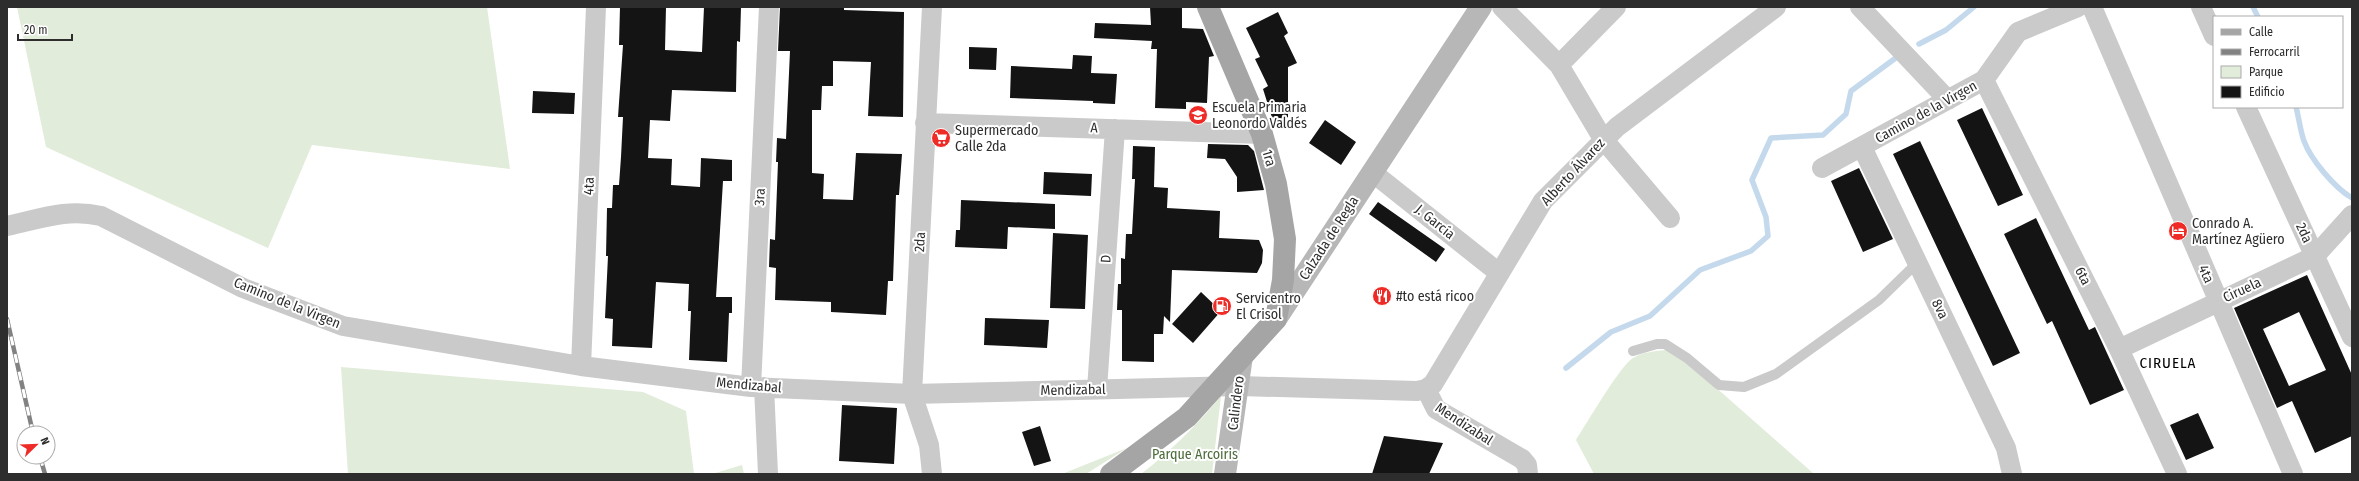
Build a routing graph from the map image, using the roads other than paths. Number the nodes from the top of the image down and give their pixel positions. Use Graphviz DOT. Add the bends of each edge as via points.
graph roads {
  1 [pos="596,7"];
  2 [pos="769,7"];
  3 [pos="932,7"];
  4 [pos="1208,7"];
  5 [pos="1481,7"];
  6 [pos="1502,7"];
  7 [pos="1616,7"];
  8 [pos="1776,7"];
  9 [pos="1860,7"];
  10 [pos="2078,7"];
  11 [pos="2092,7"];
  12 [pos="2201,7"];
  13 [pos="2213,34"];
  14 [pos="1559,65"];
  15 [pos="1984,80"];
  16 [pos="1948,100"];
  17 [pos="2246,108"];
  18 [pos="925,123"];
  19 [pos="1115,129"];
  20 [pos="1262,134"];
  21 [pos="1603,139"];
  22 [pos="1862,147"];
  23 [pos="1822,168"];
  24 [pos="1372,172"];
  25 [pos="2352,215"];
  26 [pos="1670,218"];
  27 [pos="7,226"];
  28 [pos="2315,256"];
  29 [pos="1917,263"];
  30 [pos="1499,273"];
  31 [pos="2218,302"];
  32 [pos="1276,319"];
  33 [pos="2352,337"];
  34 [pos="2119,348"];
  35 [pos="1632,351"];
  36 [pos="1242,356"];
  37 [pos="581,366"];
  38 [pos="1239,386"];
  39 [pos="757,387"];
  40 [pos="1214,387"];
  41 [pos="1426,389"];
  42 [pos="1097,390"];
  43 [pos="912,394"];
  44 [pos="768,474"];
  45 [pos="932,474"];
  46 [pos="1111,474"];
  47 [pos="1225,474"];
  48 [pos="1528,474"];
  49 [pos="2012,474"];
  50 [pos="2177,474"];
  51 [pos="2293,474"];
  1 -- 37 [label="street, 4ta"];
  2 -- 39 [label="street, 3ra"];
  3 -- 18 [label="street, 2da"];
  4 -- 20 [label="main road, 1ra"];
  5 -- 24 [label="main road, Calzada de Regla"];
  6 -- 14 [label="street"];
  7 -- 14 [label="street"];
  8 -- 21 [label="street, Alberto Álvarez"];
  9 -- 16 [label="street"];
  10 -- 15 [label="street, Camino de la Virgen" via="2018,32"];
  11 -- 31 [label="street, 4ta"];
  12 -- 13 [label="street"];
  14 -- 21 [label="street"];
  15 -- 16 [label="street, Camino de la Virgen"];
  15 -- 34 [label="street, 6ta"];
  16 -- 22 [label="street, Camino de la Virgen"];
  17 -- 28 [label="street, 2da"];
  18 -- 19 [label="street, A"];
  18 -- 43 [label="street, 2da"];
  19 -- 20 [label="street, A"];
  19 -- 42 [label="street, D"];
  20 -- 32 [label="main road, 1ra" via="1276,184 1285,239 1283,280"];
  21 -- 26 [label="street"];
  21 -- 30 [label="street, Alberto Álvarez" via="1543,201"];
  22 -- 23 [label="street, Camino de la Virgen"];
  22 -- 29 [label="street, 8va"];
  24 -- 30 [label="street, J. García"];
  24 -- 32 [label="main road, Calzada de Regla"];
  25 -- 28 [label="street, Ciruela"];
  27 -- 37 [label="street, Camino de la Virgen" via="65,212 101,216 243,288 343,326"];
  28 -- 31 [label="street, Ciruela"];
  28 -- 33 [label="street, 2da"];
  29 -- 35 [label="lane" via="1879,300 1776,374 1744,387 1719,385 1687,358 1665,344"];
  29 -- 49 [label="street, 8va" via="2006,448"];
  30 -- 41 [label="street, Alberto Álvarez" via="1433,384"];
  31 -- 34 [label="street, Ciruela"];
  31 -- 51 [label="street, 4ta"];
  32 -- 36 [label="main road, Calzada de Regla"];
  34 -- 50 [label="street, 6ta"];
  36 -- 38 [label="main road, Calindero"];
  36 -- 40 [label="main road, Calzada de Regla"];
  37 -- 39 [label="street, Mendizabal"];
  38 -- 40 [label="street, Mendizabal"];
  38 -- 41 [label="street, Mendizabal" via="1417,391"];
  38 -- 47 [label="main road, Calindero"];
  39 -- 43 [label="street, Mendizabal"];
  39 -- 44 [label="street, 3ra"];
  40 -- 42 [label="street, Mendizabal"];
  40 -- 46 [label="main road, Calzada de Regla" via="1187,416"];
  41 -- 48 [label="street, Mendizabal" via="1436,409 1522,459 1527,465"];
  42 -- 43 [label="street, Mendizabal"];
  43 -- 45 [label="street, 2da" via="929,445"];
}
